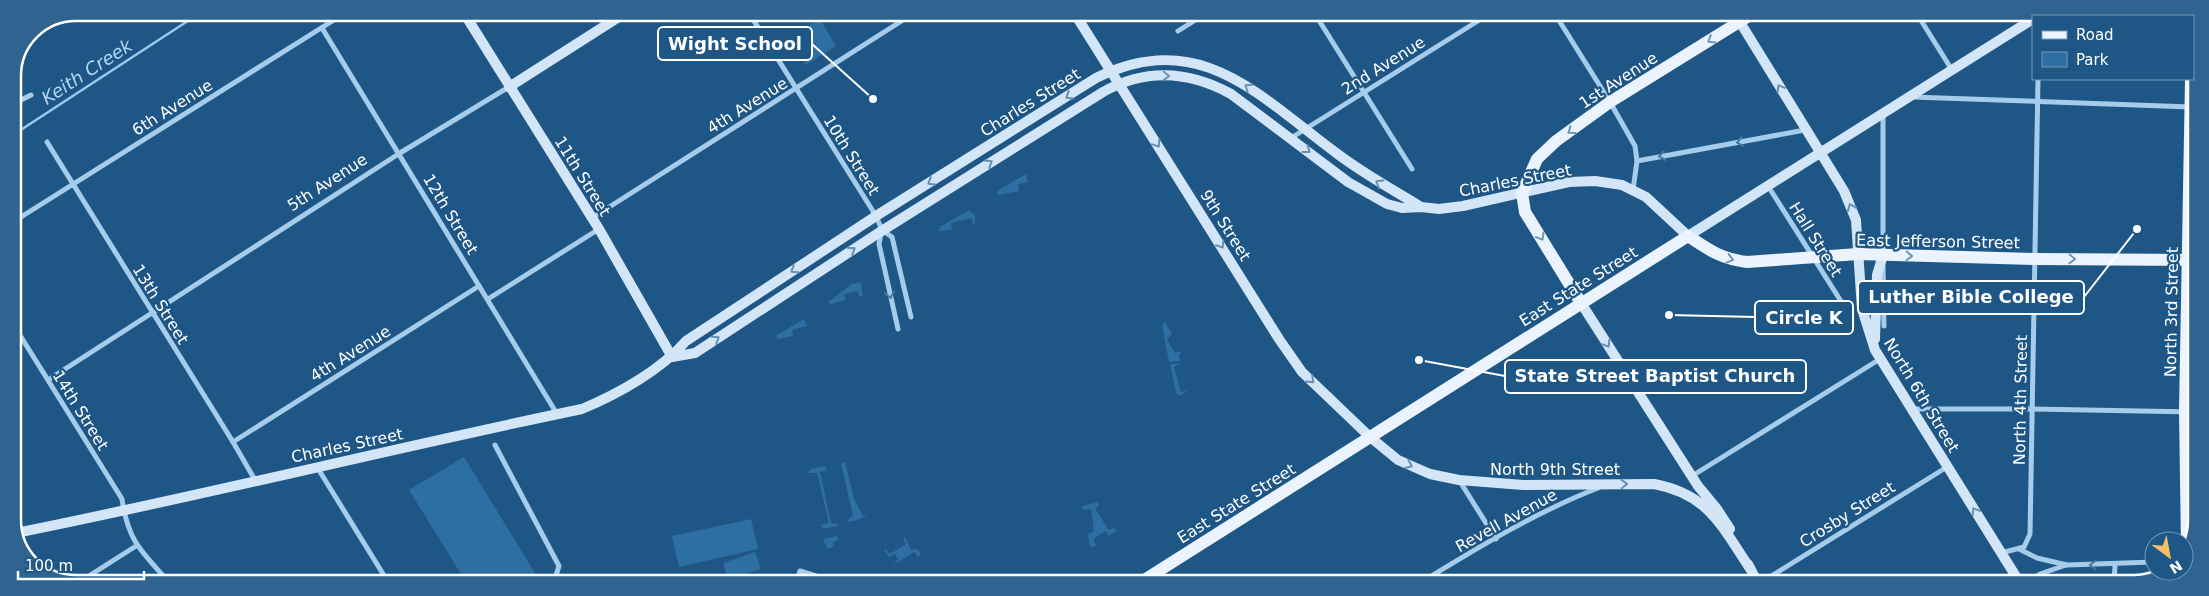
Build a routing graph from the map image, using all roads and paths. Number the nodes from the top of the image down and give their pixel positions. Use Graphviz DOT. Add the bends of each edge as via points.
graph roads {
  1 [pos="333,21"];
  2 [pos="469,21"];
  3 [pos="612,21"];
  4 [pos="755,21"];
  5 [pos="902,21"];
  6 [pos="1079,21"];
  7 [pos="1194,21"];
  8 [pos="1319,21"];
  9 [pos="1478,21"];
  10 [pos="1559,21"];
  11 [pos="1733,21"];
  12 [pos="1740,21"];
  13 [pos="1921,21"];
  14 [pos="2030,21"];
  15 [pos="322,28"];
  16 [pos="1178,31"];
  17 [pos="1952,70"];
  18 [pos="1111,71"];
  19 [pos="2038,80"];
  20 [pos="1118,84"];
  21 [pos="509,87"];
  22 [pos="796,89"];
  23 [pos="1364,92"];
  24 [pos="30,96"];
  25 [pos="1908,97"];
  26 [pos="21,100"];
  27 [pos="1610,102"];
  28 [pos="2038,104"];
  29 [pos="2188,108"];
  30 [pos="1883,113"];
  31 [pos="1305,129"];
  32 [pos="1805,130"];
  33 [pos="1291,138"];
  34 [pos="47,142"];
  35 [pos="1820,153"];
  36 [pos="400,154"];
  37 [pos="1637,161"];
  38 [pos="1412,169"];
  39 [pos="72,184"];
  40 [pos="1767,186"];
  41 [pos="1633,191"];
  42 [pos="1522,193"];
  43 [pos="1421,207"];
  44 [pos="21,216"];
  45 [pos="876,216"];
  46 [pos="592,218"];
  47 [pos="599,229"];
  48 [pos="882,230"];
  49 [pos="1688,236"];
  50 [pos="1858,254"];
  51 [pos="1883,254"];
  52 [pos="1812,256"];
  53 [pos="2035,259"];
  54 [pos="2188,260"];
  55 [pos="479,286"];
  56 [pos="488,299"];
  57 [pos="1581,303"];
  58 [pos="1844,306"];
  59 [pos="152,313"];
  60 [pos="911,317"];
  61 [pos="1884,326"];
  62 [pos="898,329"];
  63 [pos="21,337"];
  64 [pos="1877,354"];
  65 [pos="672,357"];
  66 [pos="48,380"];
  67 [pos="2032,409"];
  68 [pos="1911,410"];
  69 [pos="2188,412"];
  70 [pos="557,414"];
  71 [pos="1370,437"];
  72 [pos="233,442"];
  73 [pos="494,445"];
  74 [pos="317,467"];
  75 [pos="1947,467"];
  76 [pos="1692,476"];
  77 [pos="2188,477"];
  78 [pos="255,480"];
  79 [pos="1459,480"];
  80 [pos="1606,485"];
  81 [pos="124,511"];
  82 [pos="2186,531"];
  83 [pos="22,532"];
  84 [pos="1496,539"];
  85 [pos="136,546"];
  86 [pos="2019,549"];
  87 [pos="2001,553"];
  88 [pos="2144,563"];
  89 [pos="2115,564"];
  90 [pos="2067,565"];
  91 [pos="1751,570"];
  92 [pos="90,575"];
  93 [pos="162,575"];
  94 [pos="384,575"];
  95 [pos="556,575"];
  96 [pos="799,575"];
  97 [pos="813,575"];
  98 [pos="1152,575"];
  99 [pos="1434,575"];
  100 [pos="1754,575"];
  101 [pos="1772,575"];
  102 [pos="2015,575"];
  103 [pos="2039,575"];
  104 [pos="2114,575"];
  1 -- 15 [label="street, 6th Avenue"];
  2 -- 21 [label="main road, 11th Street"];
  3 -- 21 [label="main road, 5th Avenue"];
  4 -- 22 [label="street, 10th Street"];
  5 -- 22 [label="street, 4th Avenue"];
  6 -- 18 [label="main road, 9th Street"];
  7 -- 16 [label="street"];
  8 -- 23 [label="street"];
  9 -- 23 [label="street, 2nd Avenue"];
  10 -- 27 [label="street"];
  11 -- 27 [label="main road, 1st Avenue, one-way"];
  32 -- 12 [label="main road, North 6th Street, one-way"];
  13 -- 17 [label="street"];
  14 -- 17 [label="main road, East State Street"];
  15 -- 36 [label="street, 12th Street"];
  15 -- 39 [label="street, 6th Avenue"];
  17 -- 25 [label="main road, East State Street"];
  18 -- 20 [label="main road, 9th Street"];
  31 -- 18 [label="main road, Charles Street, one-way" via="1232,76 1197,63 1182,60 1143,62"];
  18 -- 45 [label="main road, Charles Street, one-way"];
  19 -- 28 [label="street, North 4th Street"];
  20 -- 33 [label="main road, Charles Street, one-way" via="1159,75 1188,76 1231,94"];
  48 -- 20 [label="main road, Charles Street, one-way"];
  20 -- 71 [label="main road, 9th Street, one-way" via="1279,339 1299,367"];
  21 -- 36 [label="street, 5th Avenue"];
  21 -- 46 [label="main road, 11th Street"];
  22 -- 45 [label="street, 10th Street"];
  22 -- 46 [label="street, 4th Avenue"];
  23 -- 31 [label="street, 2nd Avenue"];
  23 -- 38 [label="street"];
  24 -- 26 [label="street"];
  25 -- 28 [label="street"];
  25 -- 30 [label="main road, East State Street"];
  27 -- 37 [label="street" via="1635,146"];
  27 -- 42 [label="main road, 1st Avenue, one-way" via="1537,159"];
  28 -- 29 [label="street"];
  28 -- 53 [label="street, North 4th Street"];
  30 -- 35 [label="main road, East State Street"];
  30 -- 51 [label="street"];
  31 -- 33 [label="street, 2nd Avenue"];
  43 -- 31 [label="main road, Charles Street, one-way" via="1363,173"];
  32 -- 35 [label="main road, North 6th Street"];
  32 -- 37 [label="street, one-way"];
  33 -- 43 [label="main road, Charles Street, one-way" via="1372,197 1402,208"];
  34 -- 39 [label="street, 13th Street"];
  35 -- 40 [label="main road, East State Street"];
  50 -- 35 [label="main road, North 6th Street, one-way" via="1856,220 1844,190"];
  36 -- 55 [label="street, 12th Street"];
  36 -- 59 [label="street, 5th Avenue"];
  37 -- 41 [label="street"];
  39 -- 44 [label="street, 6th Avenue"];
  39 -- 59 [label="street, 13th Street"];
  40 -- 49 [label="main road, East State Street"];
  40 -- 52 [label="street, Hall Street"];
  41 -- 42 [label="main road, Charles Street" via="1622,185 1595,181 1569,182"];
  41 -- 49 [label="main road, Charles Street" via="1646,197"];
  42 -- 43 [label="main road, Charles Street" via="1463,206"];
  42 -- 57 [label="main road, one-way" via="1525,212"];
  45 -- 48 [label="street, 10th Street"];
  45 -- 65 [label="main road, Charles Street, one-way" via="686,341"];
  46 -- 47 [label="main road, 11th Street"];
  47 -- 56 [label="street"];
  47 -- 65 [label="main road, 11th Street"];
  48 -- 60 [label="street, 10th Street" via="892,237"];
  48 -- 62 [label="street, one-way" via="879,244"];
  65 -- 48 [label="main road, Charles Street, one-way" via="694,353"];
  49 -- 52 [label="main road, East Jefferson Street, one-way" via="1730,260 1747,262"];
  49 -- 57 [label="main road, East State Street"];
  50 -- 51 [label="main road, East Jefferson Street"];
  50 -- 52 [label="main road, East Jefferson Street"];
  50 -- 64 [label="main road, North 6th Street" via="1862,309"];
  51 -- 53 [label="main road, East Jefferson Street, one-way"];
  51 -- 61 [label="street"];
  51 -- 64 [label="main road" via="1876,285"];
  52 -- 58 [label="street, Hall Street"];
  53 -- 54 [label="main road, East Jefferson Street, one-way"];
  53 -- 67 [label="street, North 4th Street"];
  55 -- 56 [label="street, 12th Street"];
  55 -- 72 [label="street, 4th Avenue"];
  56 -- 70 [label="street, 12th Street"];
  57 -- 71 [label="main road, East State Street"];
  57 -- 76 [label="main road, one-way"];
  59 -- 66 [label="street, 5th Avenue"];
  59 -- 72 [label="street, 13th Street"];
  63 -- 66 [label="street, 14th Street"];
  64 -- 68 [label="main road, North 6th Street"];
  64 -- 76 [label="street"];
  65 -- 70 [label="main road, Charles Street" via="605,400"];
  66 -- 81 [label="street, 14th Street" via="122,499"];
  67 -- 68 [label="street"];
  67 -- 69 [label="street"];
  67 -- 86 [label="street, North 4th Street" via="2030,534 2027,543"];
  68 -- 75 [label="main road, North 6th Street"];
  70 -- 74 [label="main road, Charles Street"];
  71 -- 79 [label="main road, North 9th Street, one-way" via="1398,460 1430,474"];
  71 -- 98 [label="main road, East State Street"];
  72 -- 78 [label="street, 13th Street"];
  73 -- 95 [label="street" via="559,566"];
  74 -- 78 [label="main road, Charles Street"];
  74 -- 94 [label="street"];
  87 -- 75 [label="main road, North 6th Street, one-way"];
  75 -- 101 [label="street, Crosby Street"];
  76 -- 91 [label="main road" via="1724,518"];
  77 -- 82 [label="main road, North 3rd Street"];
  78 -- 81 [label="main road, Charles Street"];
  79 -- 80 [label="main road, North 9th Street" via="1523,486"];
  79 -- 84 [label="street"];
  80 -- 84 [label="street, Revell Avenue" via="1573,498"];
  80 -- 91 [label="main road, North 9th Street, one-way" via="1654,484 1674,488 1694,498 1705,507"];
  81 -- 83 [label="main road, Charles Street"];
  81 -- 85 [label="street, 14th Street"];
  84 -- 99 [label="street, Revell Avenue"];
  85 -- 92 [label="street"];
  85 -- 93 [label="street, 14th Street"];
  86 -- 87 [label="street"];
  86 -- 90 [label="street" via="2036,558"];
  87 -- 102 [label="main road, North 6th Street"];
  88 -- 89 [label="street"];
  89 -- 90 [label="street, one-way"];
  89 -- 104 [label="street"];
  90 -- 103 [label="street"];
  91 -- 100 [label="main road"];
  96 -- 97 [label="street" via="800,571"];
}
